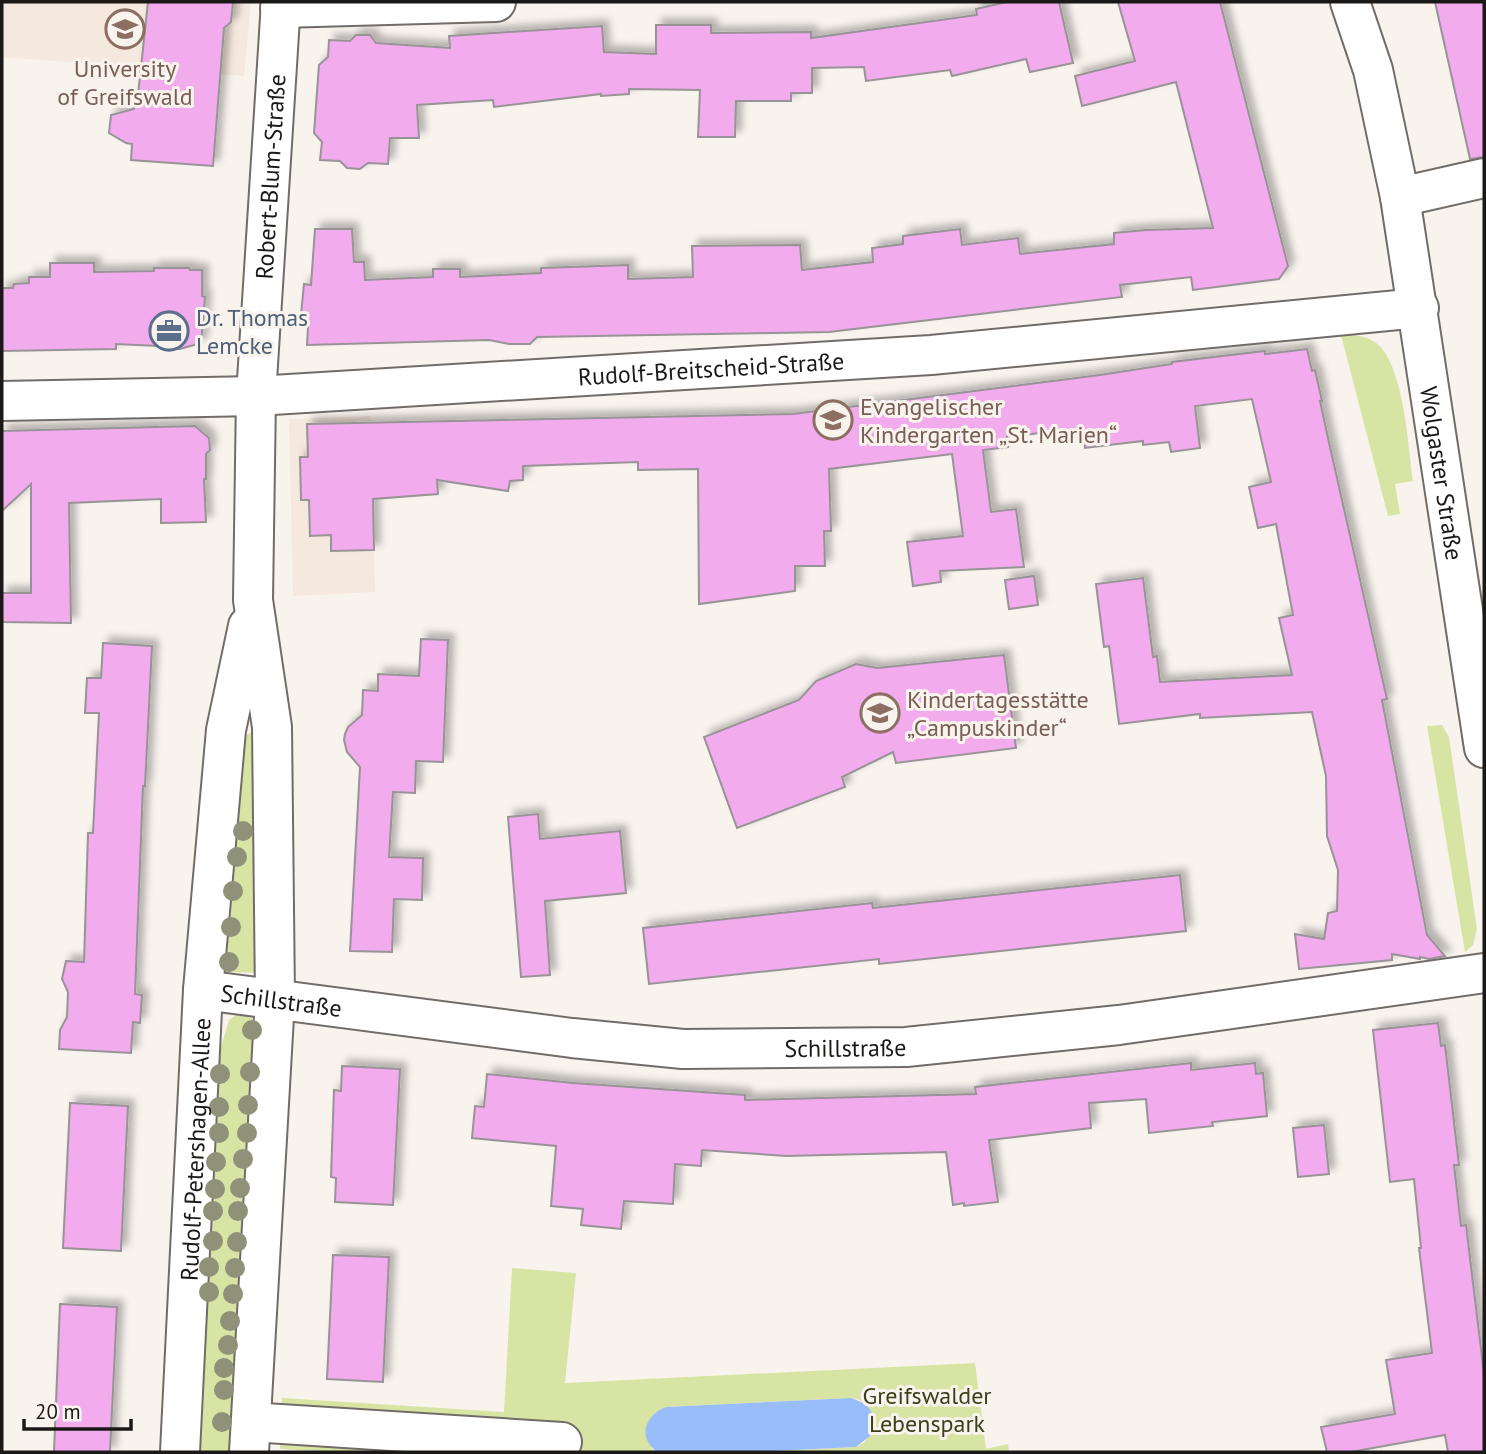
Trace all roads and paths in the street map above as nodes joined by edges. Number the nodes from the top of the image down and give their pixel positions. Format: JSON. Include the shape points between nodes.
{"nodes":[{"id":1,"x":496,"y":2,"type":"edge"},
{"id":2,"x":1350,"y":2,"type":"edge"},
{"id":3,"x":281,"y":5,"type":"edge"},
{"id":4,"x":1484,"y":178,"type":"edge"},
{"id":5,"x":1400,"y":197,"type":"junction"},
{"id":6,"x":1419,"y":308,"type":"junction"},
{"id":7,"x":256,"y":396,"type":"junction"},
{"id":8,"x":2,"y":401,"type":"edge"},
{"id":9,"x":253,"y":600,"type":"junction"},
{"id":10,"x":1484,"y":748,"type":"edge"},
{"id":11,"x":1484,"y":974,"type":"edge"},
{"id":12,"x":203,"y":990,"type":"junction"},
{"id":13,"x":275,"y":999,"type":"junction"},
{"id":14,"x":250,"y":1437,"type":"edge"},
{"id":15,"x":562,"y":1442,"type":"dead end"},
{"id":16,"x":180,"y":1452,"type":"edge"}],
"edges":[{"from":1,"to":3,"type":"street"},
{"from":2,"to":5,"type":"street","name":"Wolgaster Straße","via":[[1373,70]]},
{"from":3,"to":7,"type":"street","name":"Robert-Blum-Straße"},
{"from":4,"to":5,"type":"street"},
{"from":5,"to":6,"type":"street","name":"Wolgaster Straße"},
{"from":6,"to":7,"type":"street","name":"Rudolf-Breitscheid-Straße","via":[[931,355]]},
{"from":6,"to":10,"type":"street","name":"Wolgaster Straße"},
{"from":7,"to":8,"type":"street","name":"Rudolf-Breitscheid-Straße"},
{"from":7,"to":9,"type":"street","name":"Rudolf-Petershagen-Allee"},
{"from":9,"to":12,"type":"street","name":"Rudolf-Petershagen-Allee","via":[[226,730]]},
{"from":9,"to":13,"type":"street","name":"Rudolf-Petershagen-Allee","via":[[272,727]]},
{"from":11,"to":13,"type":"street","name":"Schillstraße","via":[[1119,1025],[906,1047],[683,1049]]},
{"from":12,"to":13,"type":"street","name":"Schillstraße"},
{"from":12,"to":16,"type":"street","name":"Rudolf-Petershagen-Allee"},
{"from":13,"to":14,"type":"street","name":"Rudolf-Petershagen-Allee"},
{"from":14,"to":15,"type":"street"}]}
